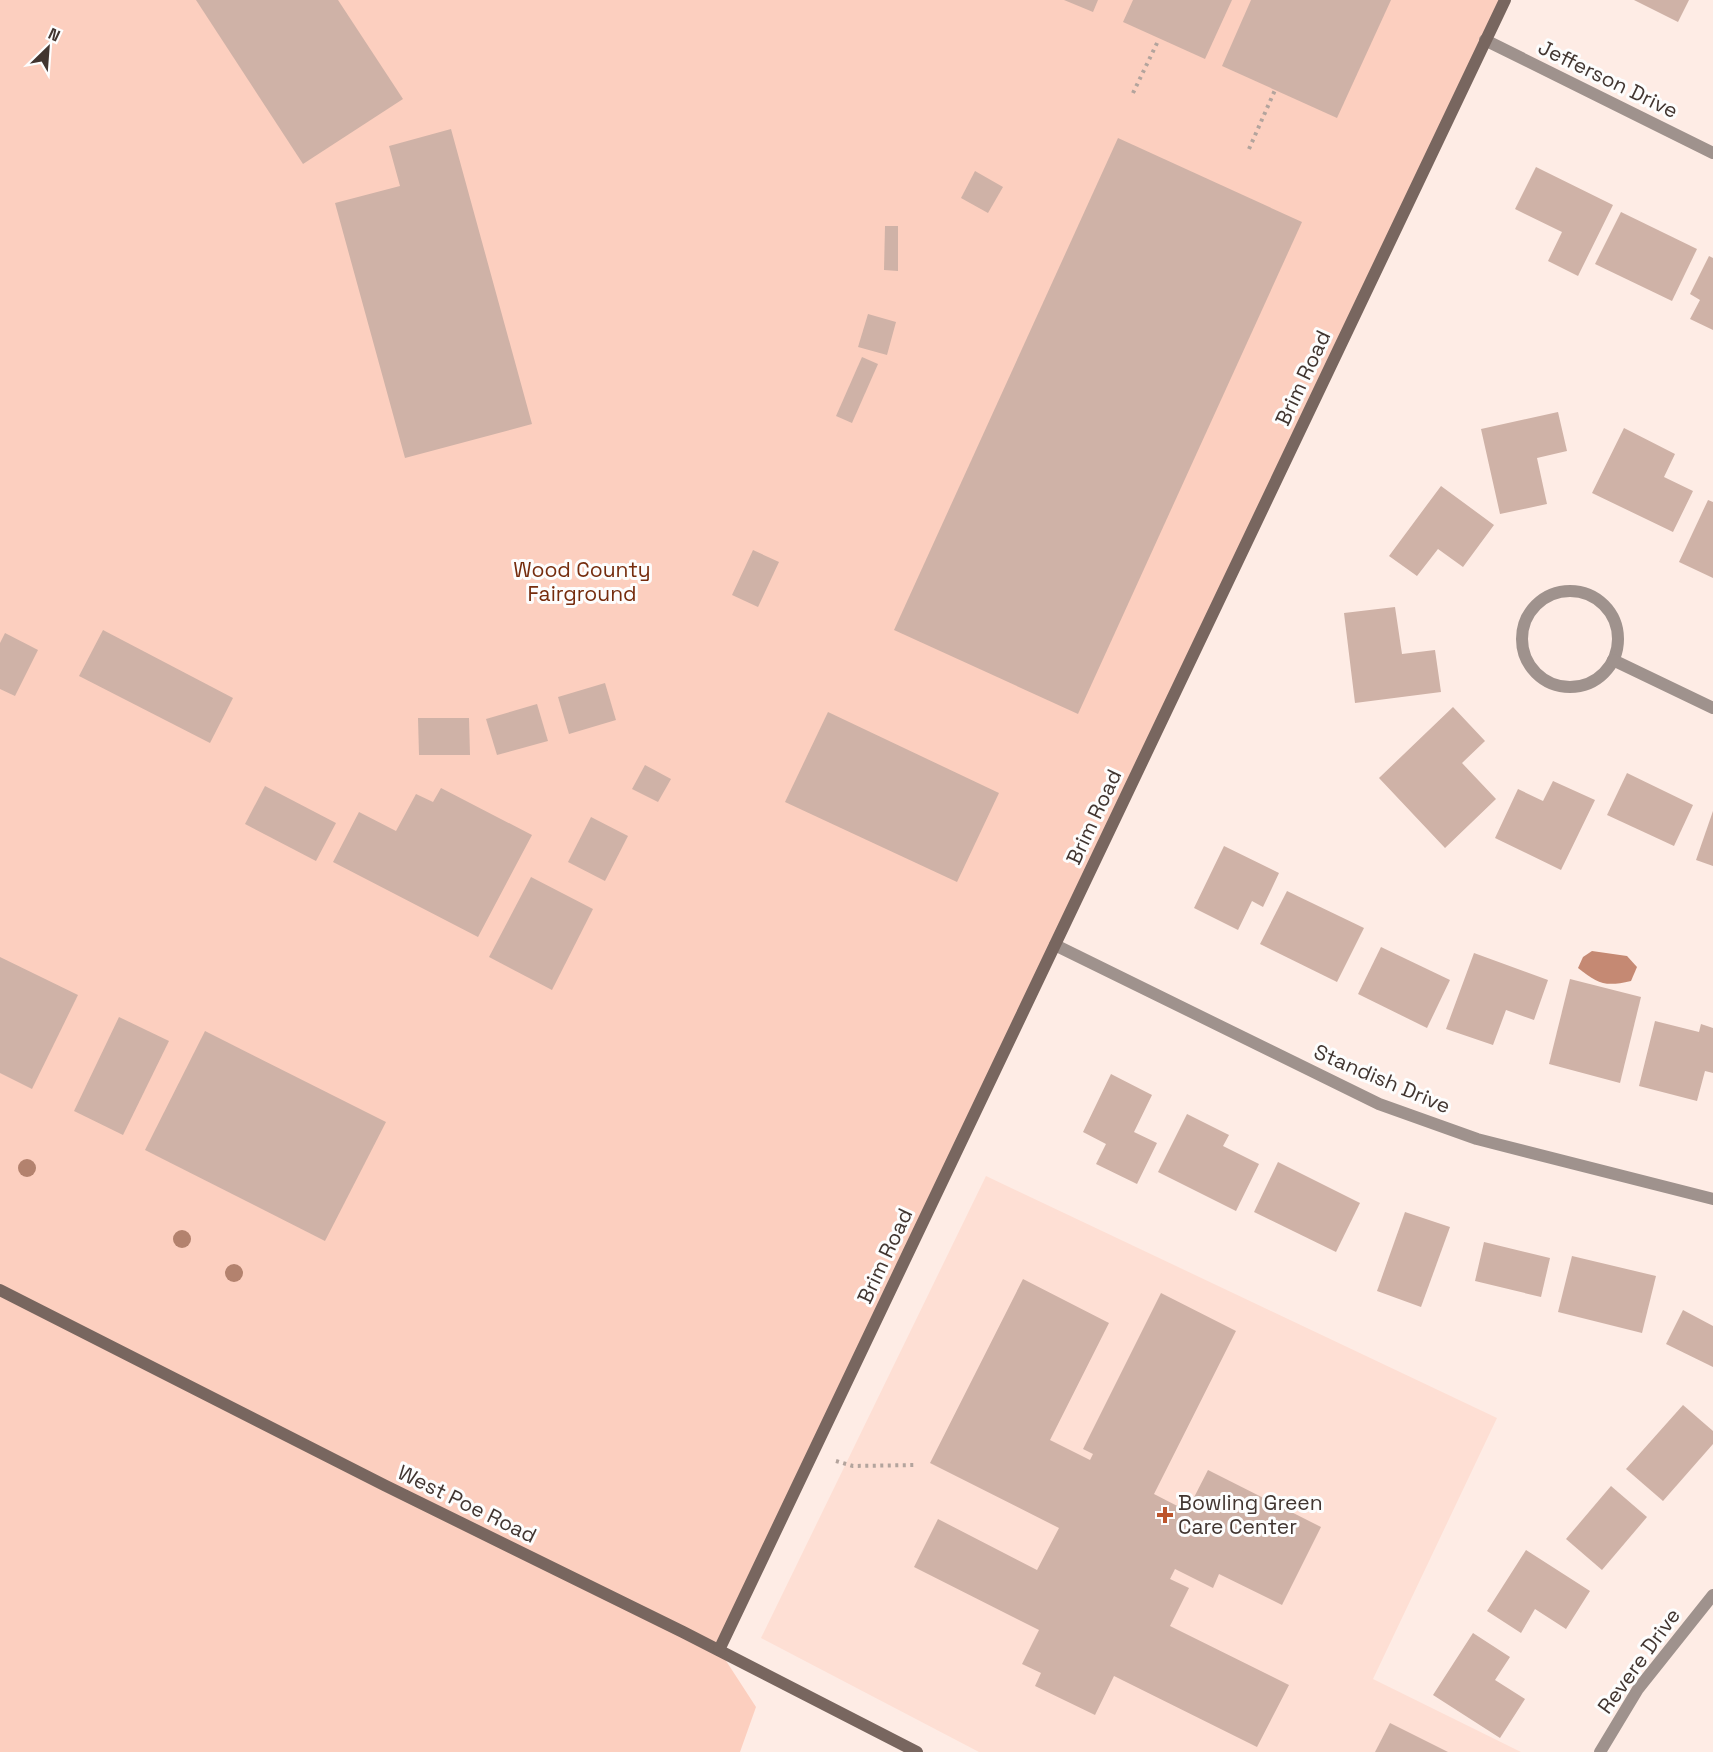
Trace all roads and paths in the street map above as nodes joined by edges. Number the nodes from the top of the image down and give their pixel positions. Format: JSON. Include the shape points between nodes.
{"nodes":[{"id":1,"x":1505,"y":0,"type":"edge"},
{"id":2,"x":1159,"y":39,"type":"dead end"},
{"id":3,"x":1485,"y":40,"type":"junction"},
{"id":4,"x":1275,"y":90,"type":"dead end"},
{"id":5,"x":1133,"y":93,"type":"dead end"},
{"id":6,"x":1249,"y":149,"type":"dead end"},
{"id":7,"x":1713,"y":153,"type":"edge"},
{"id":8,"x":1613,"y":660,"type":"junction"},
{"id":9,"x":1713,"y":708,"type":"edge"},
{"id":10,"x":1054,"y":945,"type":"junction"},
{"id":11,"x":1713,"y":1199,"type":"edge"},
{"id":12,"x":0,"y":1290,"type":"edge"},
{"id":13,"x":813,"y":1453,"type":"junction"},
{"id":14,"x":915,"y":1465,"type":"dead end"},
{"id":15,"x":1713,"y":1595,"type":"edge"},
{"id":16,"x":719,"y":1650,"type":"junction"},
{"id":17,"x":917,"y":1752,"type":"edge"},
{"id":18,"x":1600,"y":1752,"type":"edge"}],
"edges":[{"from":1,"to":3,"type":"street","name":"Brim Road"},
{"from":2,"to":5,"type":"path"},
{"from":3,"to":7,"type":"street","name":"Jefferson Drive"},
{"from":3,"to":10,"type":"street","name":"Brim Road"},
{"from":4,"to":6,"type":"path"},
{"from":8,"to":8,"type":"street","via":[[1618,644],[1617,627],[1610,612],[1584,593],[1550,595],[1527,618],[1522,647],[1536,674],[1549,682],[1563,686],[1593,682]]},
{"from":8,"to":9,"type":"street"},
{"from":10,"to":11,"type":"street","name":"Standish Drive","via":[[1379,1104],[1477,1139]]},
{"from":10,"to":13,"type":"street","name":"Brim Road"},
{"from":12,"to":16,"type":"street","name":"West Poe Road"},
{"from":13,"to":14,"type":"path","via":[[853,1466]]},
{"from":13,"to":16,"type":"street","name":"Brim Road"},
{"from":15,"to":18,"type":"street","name":"Revere Drive","via":[[1638,1689]]},
{"from":16,"to":17,"type":"street","name":"West Poe Road"}]}
